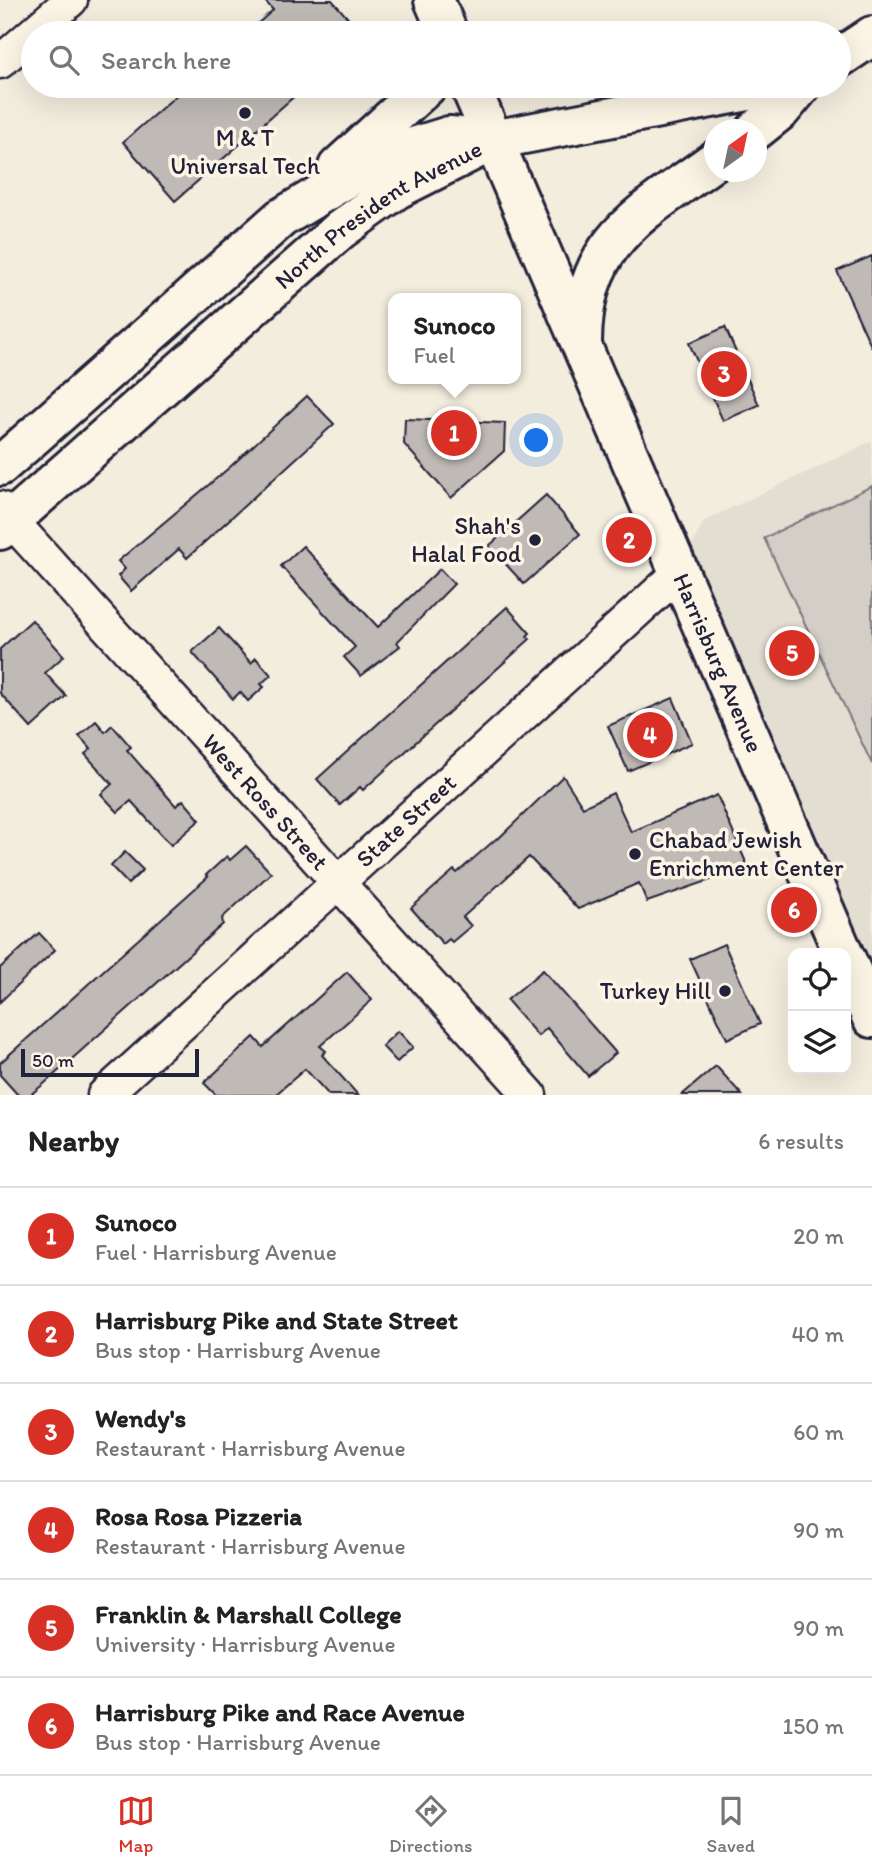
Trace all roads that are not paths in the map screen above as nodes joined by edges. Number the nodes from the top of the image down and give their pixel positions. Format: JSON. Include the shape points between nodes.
{"nodes":[{"id":1,"x":71,"y":0,"type":"edge"},
{"id":2,"x":433,"y":0,"type":"edge"},
{"id":3,"x":47,"y":21,"type":"edge"},
{"id":4,"x":443,"y":21,"type":"edge"},
{"id":5,"x":872,"y":36,"type":"edge"},
{"id":6,"x":21,"y":44,"type":"edge"},
{"id":7,"x":851,"y":50,"type":"edge"},
{"id":8,"x":0,"y":62,"type":"edge"},
{"id":9,"x":414,"y":98,"type":"edge"},
{"id":10,"x":475,"y":98,"type":"edge"},
{"id":11,"x":712,"y":98,"type":"edge"},
{"id":12,"x":792,"y":98,"type":"edge"},
{"id":13,"x":767,"y":122,"type":"edge"},
{"id":14,"x":493,"y":140,"type":"junction"},
{"id":15,"x":704,"y":168,"type":"edge"},
{"id":16,"x":281,"y":218,"type":"junction"},
{"id":17,"x":582,"y":348,"type":"junction"},
{"id":18,"x":0,"y":466,"type":"edge"},
{"id":19,"x":4,"y":520,"type":"edge"},
{"id":20,"x":678,"y":574,"type":"junction"},
{"id":21,"x":338,"y":882,"type":"junction"},
{"id":22,"x":841,"y":948,"type":"edge"},
{"id":23,"x":851,"y":970,"type":"edge"},
{"id":24,"x":872,"y":1018,"type":"edge"},
{"id":25,"x":104,"y":1095,"type":"edge"},
{"id":26,"x":530,"y":1095,"type":"edge"}],
"edges":[{"from":1,"to":3,"type":"street"},
{"from":2,"to":4,"type":"main road"},
{"from":5,"to":7,"type":"main road"},
{"from":6,"to":8,"type":"street"},
{"from":9,"to":16,"type":"main road"},
{"from":10,"to":14,"type":"main road","name":"Harrisburg Avenue"},
{"from":11,"to":14,"type":"main road"},
{"from":12,"to":13,"type":"main road"},
{"from":14,"to":16,"type":"main road","name":"North President Avenue","via":[[449,136],[404,150]]},
{"from":14,"to":17,"type":"main road","name":"Harrisburg Avenue"},
{"from":14,"to":19,"type":"main road","name":"North President Avenue","via":[[397,189],[349,223]]},
{"from":15,"to":17,"type":"main road","via":[[637,217],[609,246],[584,296]]},
{"from":16,"to":18,"type":"main road","name":"North President Avenue"},
{"from":17,"to":20,"type":"main road","name":"Harrisburg Avenue"},
{"from":19,"to":21,"type":"street","name":"West Ross Street"},
{"from":20,"to":21,"type":"street","name":"State Street"},
{"from":20,"to":22,"type":"main road","name":"Harrisburg Avenue"},
{"from":21,"to":25,"type":"street","name":"State Street"},
{"from":21,"to":26,"type":"street","name":"West Ross Street"},
{"from":23,"to":24,"type":"main road"}]}
